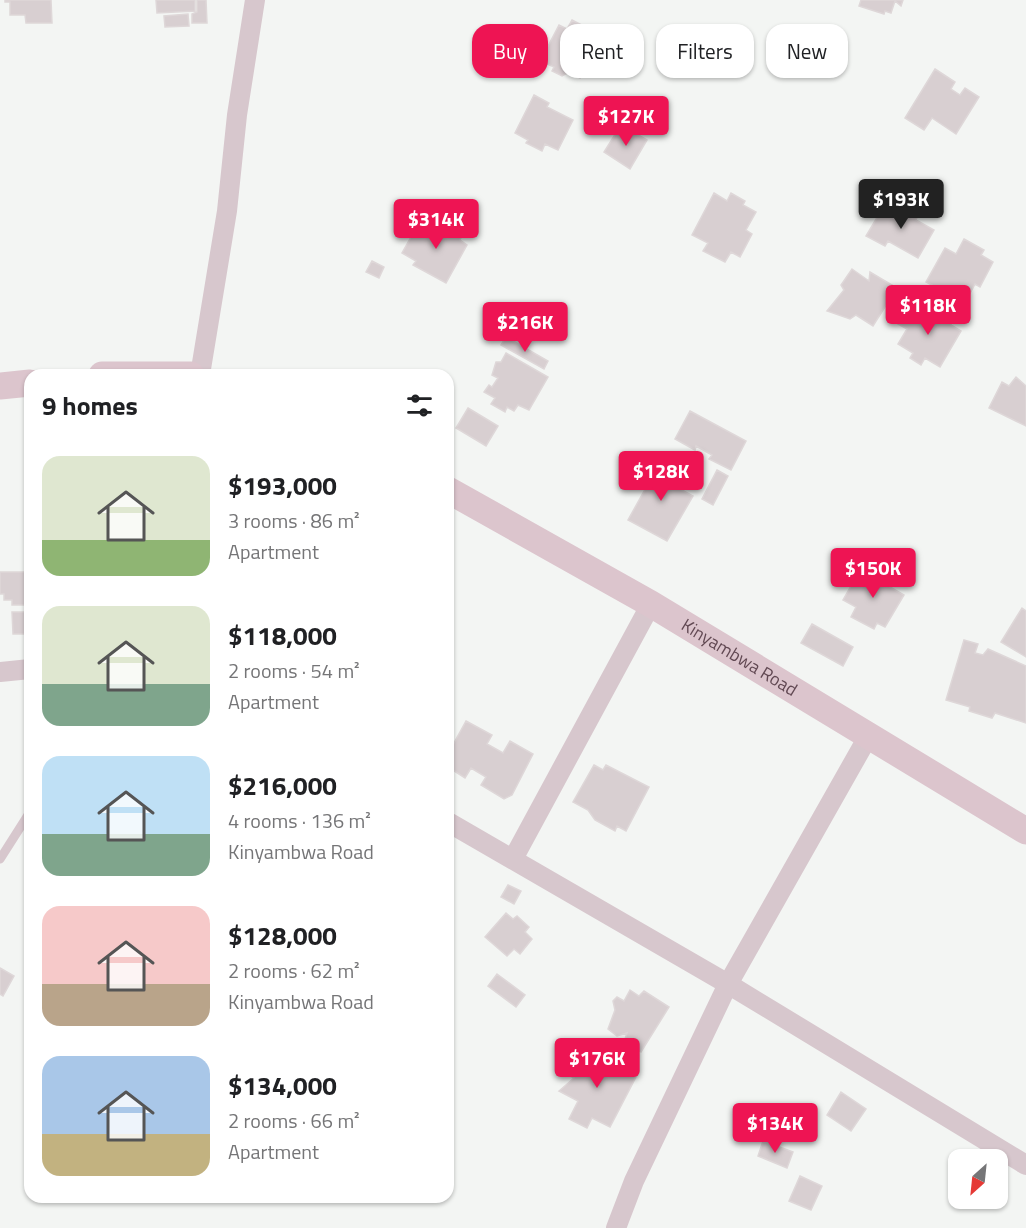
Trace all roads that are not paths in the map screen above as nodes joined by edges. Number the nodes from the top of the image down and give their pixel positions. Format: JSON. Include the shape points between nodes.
{"nodes":[{"id":1,"x":255,"y":0,"type":"edge"},
{"id":2,"x":201,"y":369,"type":"edge"},
{"id":3,"x":24,"y":384,"type":"edge"},
{"id":4,"x":0,"y":386,"type":"edge"},
{"id":5,"x":454,"y":493,"type":"edge"},
{"id":6,"x":651,"y":604,"type":"junction"},
{"id":7,"x":24,"y":670,"type":"edge"},
{"id":8,"x":0,"y":672,"type":"edge"},
{"id":9,"x":868,"y":735,"type":"junction"},
{"id":10,"x":24,"y":821,"type":"edge"},
{"id":11,"x":454,"y":826,"type":"edge"},
{"id":12,"x":1026,"y":831,"type":"edge"},
{"id":13,"x":0,"y":859,"type":"edge"},
{"id":14,"x":513,"y":860,"type":"junction"},
{"id":15,"x":728,"y":984,"type":"junction"},
{"id":16,"x":1026,"y":1165,"type":"edge"},
{"id":17,"x":616,"y":1228,"type":"edge"}],
"edges":[{"from":1,"to":2,"type":"street"},
{"from":3,"to":4,"type":"street"},
{"from":5,"to":6,"type":"street","name":"Kinyambwa Road"},
{"from":6,"to":9,"type":"street","name":"Kinyambwa Road"},
{"from":6,"to":14,"type":"street"},
{"from":7,"to":8,"type":"street"},
{"from":9,"to":12,"type":"street","name":"Kinyambwa Road"},
{"from":9,"to":15,"type":"street"},
{"from":10,"to":13,"type":"lane"},
{"from":11,"to":14,"type":"street"},
{"from":14,"to":15,"type":"street"},
{"from":15,"to":16,"type":"street"},
{"from":15,"to":17,"type":"street","via":[[634,1181]]}]}
